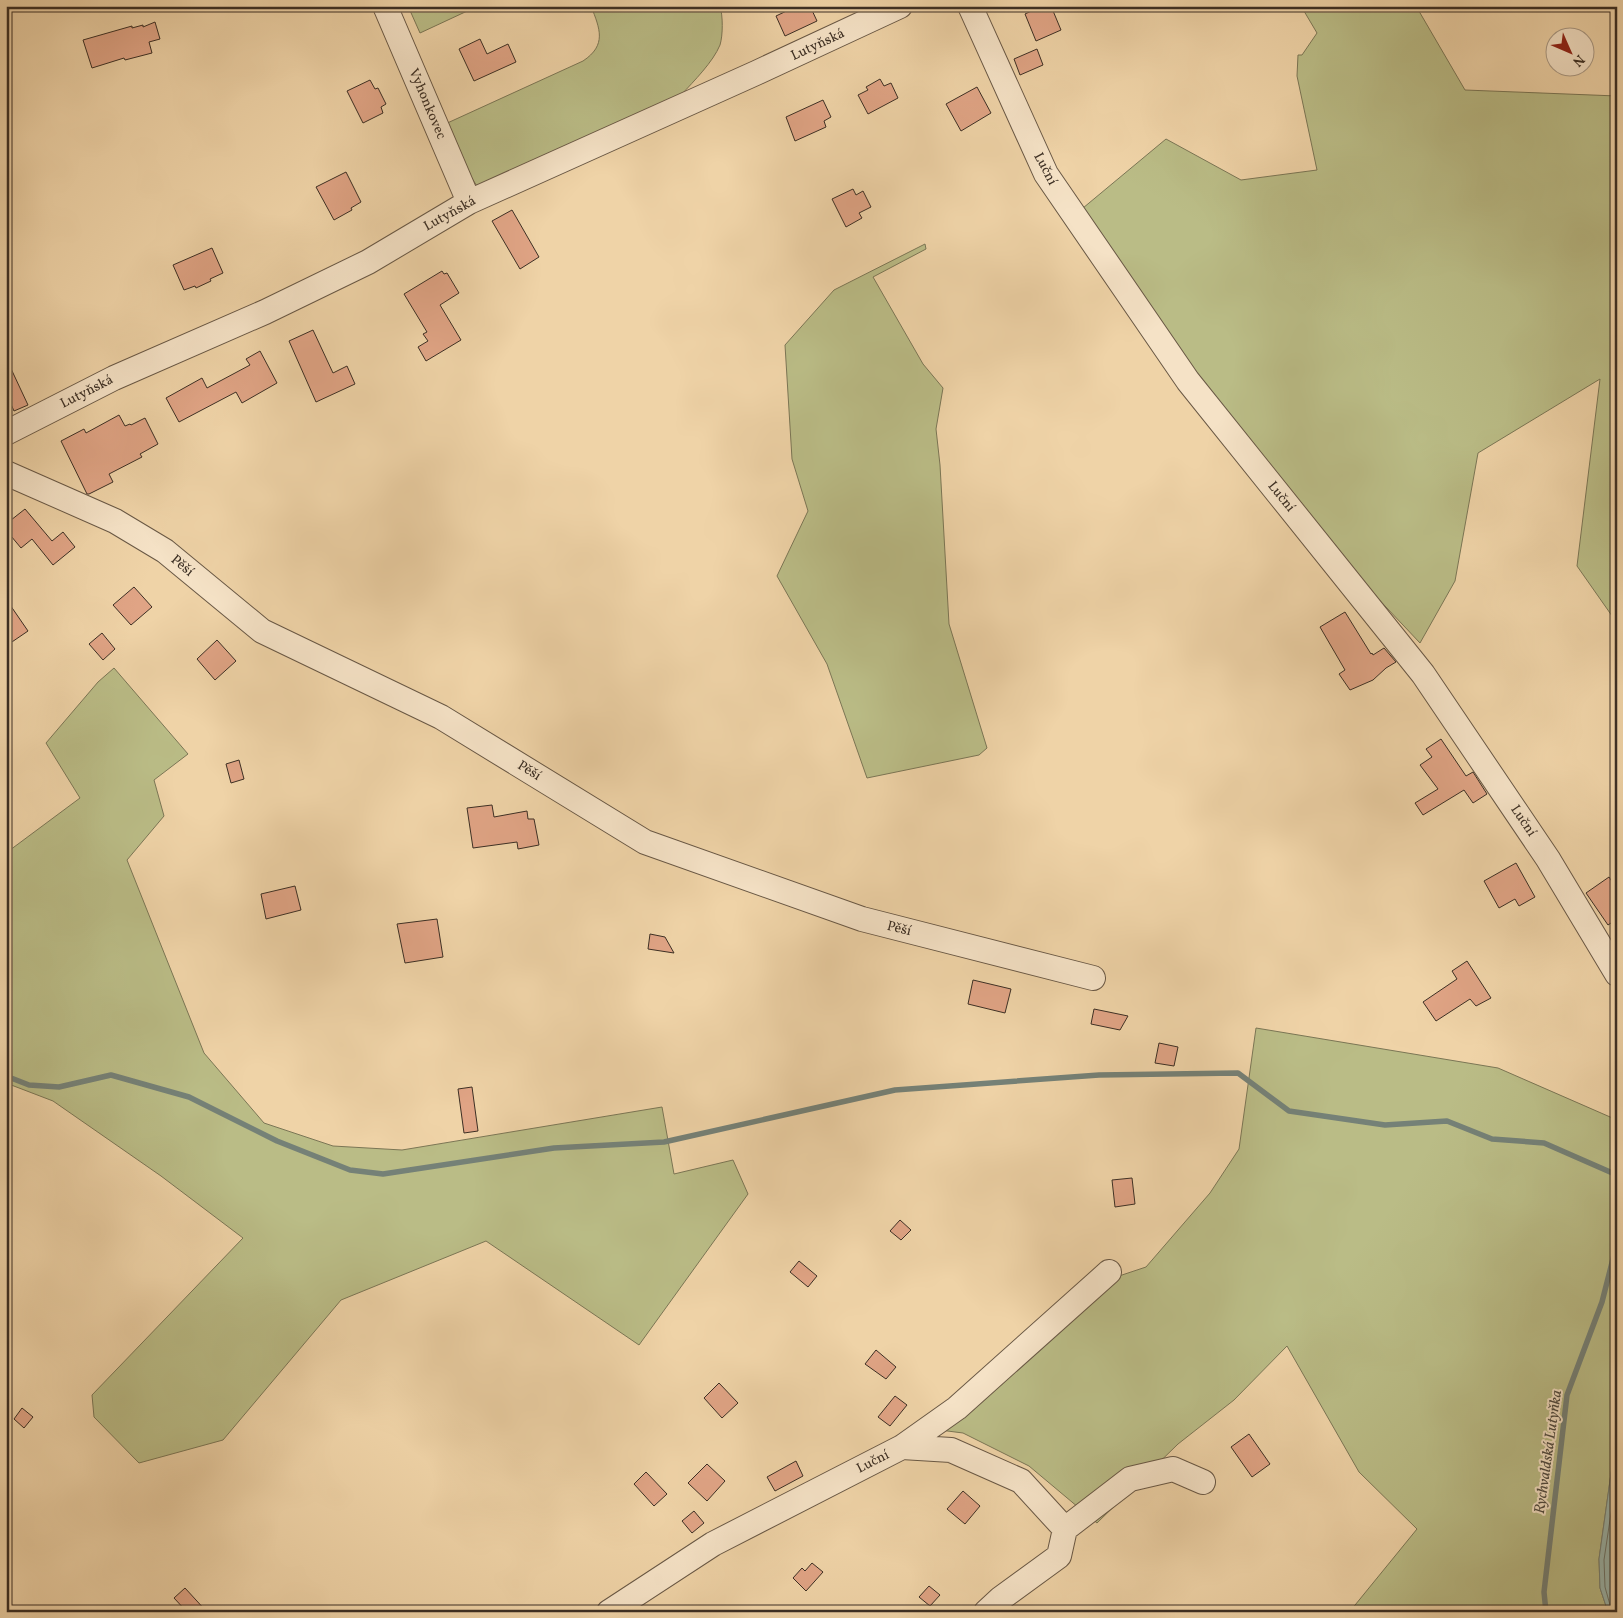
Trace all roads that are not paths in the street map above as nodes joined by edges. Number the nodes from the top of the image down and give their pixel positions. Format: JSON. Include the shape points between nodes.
{"nodes":[{"id":1,"x":385,"y":6,"type":"edge"},
{"id":2,"x":900,"y":6,"type":"edge"},
{"id":3,"x":970,"y":6,"type":"edge"},
{"id":4,"x":469,"y":202,"type":"junction"},
{"id":5,"x":6,"y":434,"type":"edge"},
{"id":6,"x":6,"y":473,"type":"edge"},
{"id":7,"x":1617,"y":974,"type":"edge"},
{"id":8,"x":1093,"y":978,"type":"dead end"},
{"id":9,"x":1109,"y":1272,"type":"dead end"},
{"id":10,"x":902,"y":1447,"type":"junction"},
{"id":11,"x":1203,"y":1482,"type":"dead end"},
{"id":12,"x":1065,"y":1528,"type":"junction"},
{"id":13,"x":610,"y":1612,"type":"edge"},
{"id":14,"x":986,"y":1612,"type":"edge"}],
"edges":[{"from":1,"to":4,"type":"street","name":"Vyhonkovec"},
{"from":2,"to":4,"type":"street","name":"Lutyňská"},
{"from":3,"to":7,"type":"street","name":"Luční","via":[[1046,174],[1188,381],[1423,674],[1548,859]]},
{"from":4,"to":5,"type":"street","name":"Lutyňská","via":[[368,262],[265,312],[114,378]]},
{"from":6,"to":8,"type":"street","name":"Pěší","via":[[115,521],[165,551],[262,631],[441,717],[645,842],[862,919]]},
{"from":9,"to":10,"type":"street","name":"Luční","via":[[957,1408]]},
{"from":10,"to":12,"type":"street","via":[[951,1450],[1021,1481]]},
{"from":10,"to":13,"type":"street","name":"Luční","via":[[713,1544]]},
{"from":11,"to":12,"type":"street","via":[[1173,1469],[1130,1479]]},
{"from":12,"to":14,"type":"street","via":[[1059,1556]]}]}
